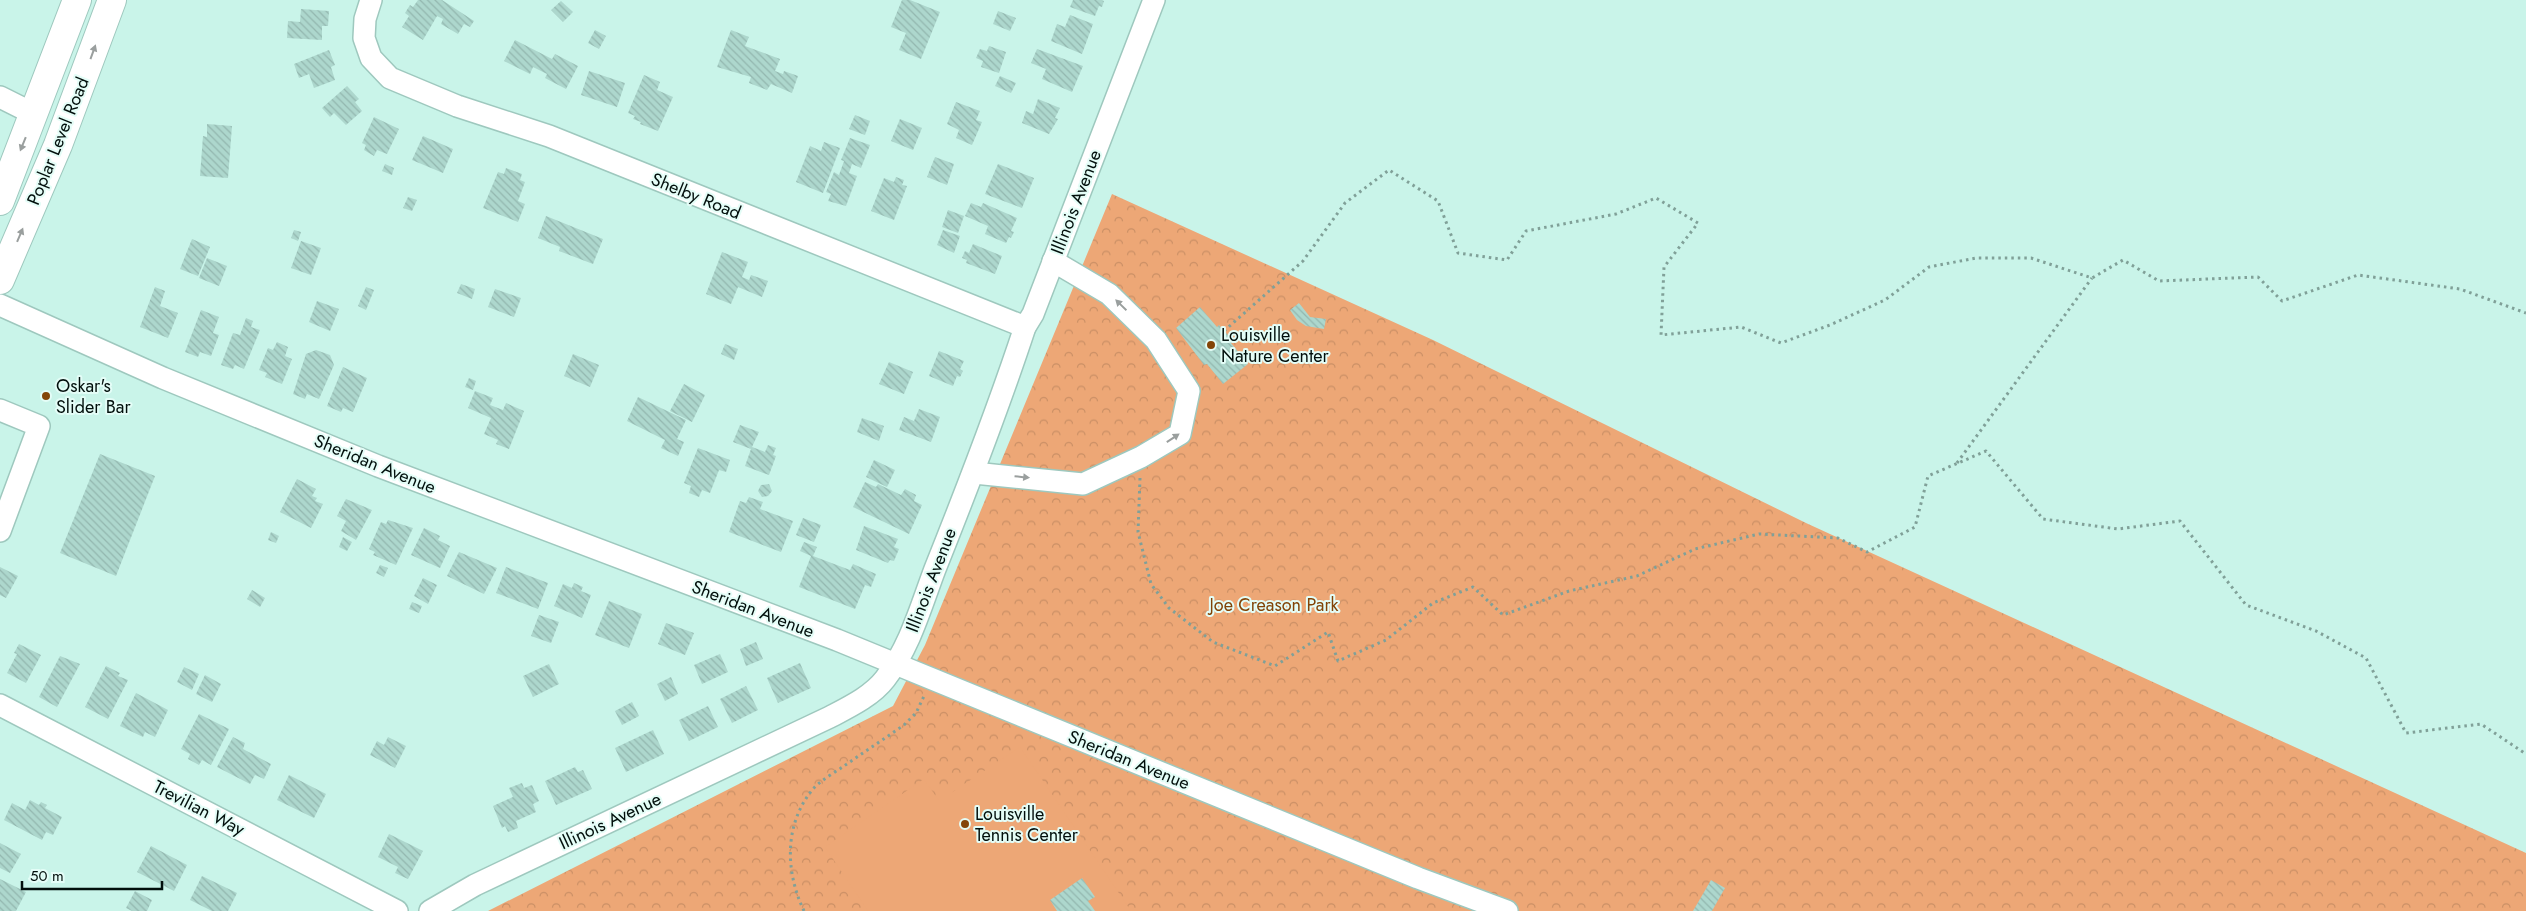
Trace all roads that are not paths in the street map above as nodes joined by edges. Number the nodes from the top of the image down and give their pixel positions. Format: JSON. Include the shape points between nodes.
{"nodes":[{"id":1,"x":77,"y":0,"type":"edge"},
{"id":2,"x":112,"y":0,"type":"edge"},
{"id":3,"x":371,"y":0,"type":"edge"},
{"id":4,"x":1154,"y":0,"type":"edge"},
{"id":5,"x":0,"y":97,"type":"edge"},
{"id":6,"x":34,"y":114,"type":"junction"},
{"id":7,"x":0,"y":201,"type":"edge"},
{"id":8,"x":1054,"y":261,"type":"junction"},
{"id":9,"x":0,"y":280,"type":"edge"},
{"id":10,"x":0,"y":305,"type":"edge"},
{"id":11,"x":1025,"y":328,"type":"junction"},
{"id":12,"x":0,"y":410,"type":"edge"},
{"id":13,"x":974,"y":472,"type":"junction"},
{"id":14,"x":0,"y":531,"type":"edge"},
{"id":15,"x":895,"y":664,"type":"junction"},
{"id":16,"x":0,"y":704,"type":"edge"},
{"id":17,"x":397,"y":911,"type":"edge"},
{"id":18,"x":430,"y":911,"type":"edge"},
{"id":19,"x":1507,"y":911,"type":"edge"}],
"edges":[{"from":1,"to":6,"type":"main road","name":"Poplar Level Road"},
{"from":9,"to":2,"type":"main road","name":"Poplar Level Road","one_way":true,"via":[[76,100]]},
{"from":3,"to":11,"type":"street","name":"Shelby Road","via":[[364,20],[364,38],[371,58],[390,78],[458,106],[549,136]]},
{"from":4,"to":8,"type":"street","name":"Illinois Avenue"},
{"from":5,"to":6,"type":"street"},
{"from":6,"to":7,"type":"main road","name":"Poplar Level Road","one_way":true},
{"from":8,"to":11,"type":"street","name":"Illinois Avenue"},
{"from":13,"to":8,"type":"street","one_way":true,"via":[[1083,484],[1141,457],[1180,434],[1189,391],[1156,340],[1109,294]]},
{"from":10,"to":15,"type":"street","name":"Sheridan Avenue","via":[[163,378],[378,466]]},
{"from":11,"to":13,"type":"street","name":"Illinois Avenue"},
{"from":12,"to":14,"type":"street","via":[[38,426]]},
{"from":13,"to":15,"type":"street","name":"Illinois Avenue","via":[[917,619]]},
{"from":15,"to":18,"type":"street","name":"Illinois Avenue","via":[[885,680],[870,694],[830,718],[475,884]]},
{"from":15,"to":19,"type":"street","name":"Sheridan Avenue"},
{"from":16,"to":17,"type":"street","name":"Trevilian Way"}]}
